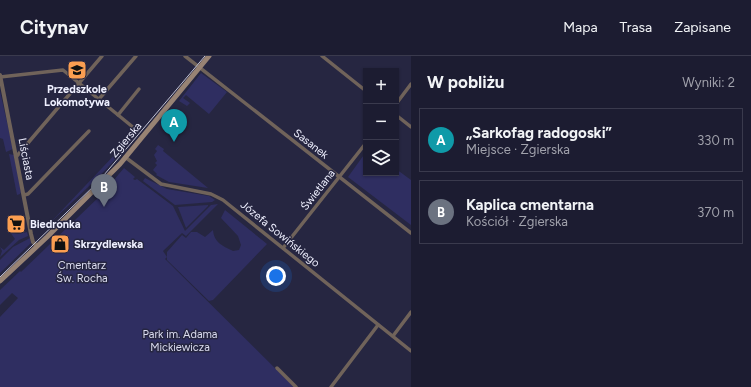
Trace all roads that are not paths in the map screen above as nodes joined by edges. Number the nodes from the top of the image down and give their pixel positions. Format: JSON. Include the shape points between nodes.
{"nodes":[{"id":1,"x":102,"y":56,"type":"edge"},
{"id":2,"x":136,"y":56,"type":"edge"},
{"id":3,"x":186,"y":56,"type":"edge"},
{"id":4,"x":210,"y":56,"type":"edge"},
{"id":5,"x":322,"y":56,"type":"edge"},
{"id":6,"x":199,"y":68,"type":"junction"},
{"id":7,"x":0,"y":76,"type":"edge"},
{"id":8,"x":80,"y":83,"type":"junction"},
{"id":9,"x":411,"y":84,"type":"edge"},
{"id":10,"x":363,"y":88,"type":"edge"},
{"id":11,"x":139,"y":89,"type":"dead end"},
{"id":12,"x":99,"y":99,"type":"junction"},
{"id":13,"x":399,"y":100,"type":"edge"},
{"id":14,"x":118,"y":115,"type":"junction"},
{"id":15,"x":399,"y":117,"type":"edge"},
{"id":16,"x":411,"y":127,"type":"edge"},
{"id":17,"x":134,"y":128,"type":"dead end"},
{"id":18,"x":89,"y":131,"type":"dead end"},
{"id":19,"x":363,"y":146,"type":"edge"},
{"id":20,"x":16,"y":156,"type":"junction"},
{"id":21,"x":125,"y":157,"type":"junction"},
{"id":22,"x":339,"y":178,"type":"junction"},
{"id":23,"x":24,"y":195,"type":"junction"},
{"id":24,"x":411,"y":233,"type":"edge"},
{"id":25,"x":37,"y":246,"type":"junction"},
{"id":26,"x":283,"y":248,"type":"junction"},
{"id":27,"x":0,"y":281,"type":"edge"},
{"id":28,"x":411,"y":312,"type":"edge"},
{"id":29,"x":378,"y":325,"type":"junction"},
{"id":30,"x":392,"y":336,"type":"junction"},
{"id":31,"x":411,"y":351,"type":"edge"},
{"id":32,"x":277,"y":368,"type":"dead end"},
{"id":33,"x":296,"y":387,"type":"edge"},
{"id":34,"x":330,"y":387,"type":"edge"}],
"edges":[{"from":1,"to":8,"type":"street"},
{"from":2,"to":12,"type":"street"},
{"from":3,"to":6,"type":"street","name":"Sasanek"},
{"from":4,"to":6,"type":"main road","name":"Zgierska"},
{"from":5,"to":10,"type":"street"},
{"from":6,"to":21,"type":"main road","name":"Zgierska"},
{"from":6,"to":22,"type":"street","name":"Sasanek"},
{"from":7,"to":8,"type":"street","via":[[60,69]]},
{"from":7,"to":20,"type":"street","name":"Liściasta"},
{"from":8,"to":12,"type":"street"},
{"from":8,"to":20,"type":"street"},
{"from":9,"to":13,"type":"street"},
{"from":11,"to":14,"type":"street"},
{"from":12,"to":14,"type":"street"},
{"from":14,"to":17,"type":"street"},
{"from":15,"to":16,"type":"street"},
{"from":18,"to":23,"type":"street","via":[[28,194]]},
{"from":19,"to":22,"type":"street","name":"Świetlana"},
{"from":20,"to":23,"type":"street","name":"Liściasta"},
{"from":21,"to":25,"type":"main road","name":"Zgierska"},
{"from":21,"to":26,"type":"street","name":"Józefa Sowińskiego","via":[[164,185],[208,193],[220,198]]},
{"from":22,"to":24,"type":"street","name":"Sasanek"},
{"from":22,"to":26,"type":"street","name":"Świetlana"},
{"from":23,"to":25,"type":"street","name":"Liściasta","via":[[32,237]]},
{"from":25,"to":27,"type":"main road","name":"Zgierska"},
{"from":26,"to":29,"type":"street","name":"Józefa Sowińskiego"},
{"from":28,"to":30,"type":"street"},
{"from":29,"to":30,"type":"street","name":"Józefa Sowińskiego"},
{"from":29,"to":34,"type":"street"},
{"from":30,"to":31,"type":"street","name":"Józefa Sowińskiego"},
{"from":32,"to":33,"type":"street"}]}
